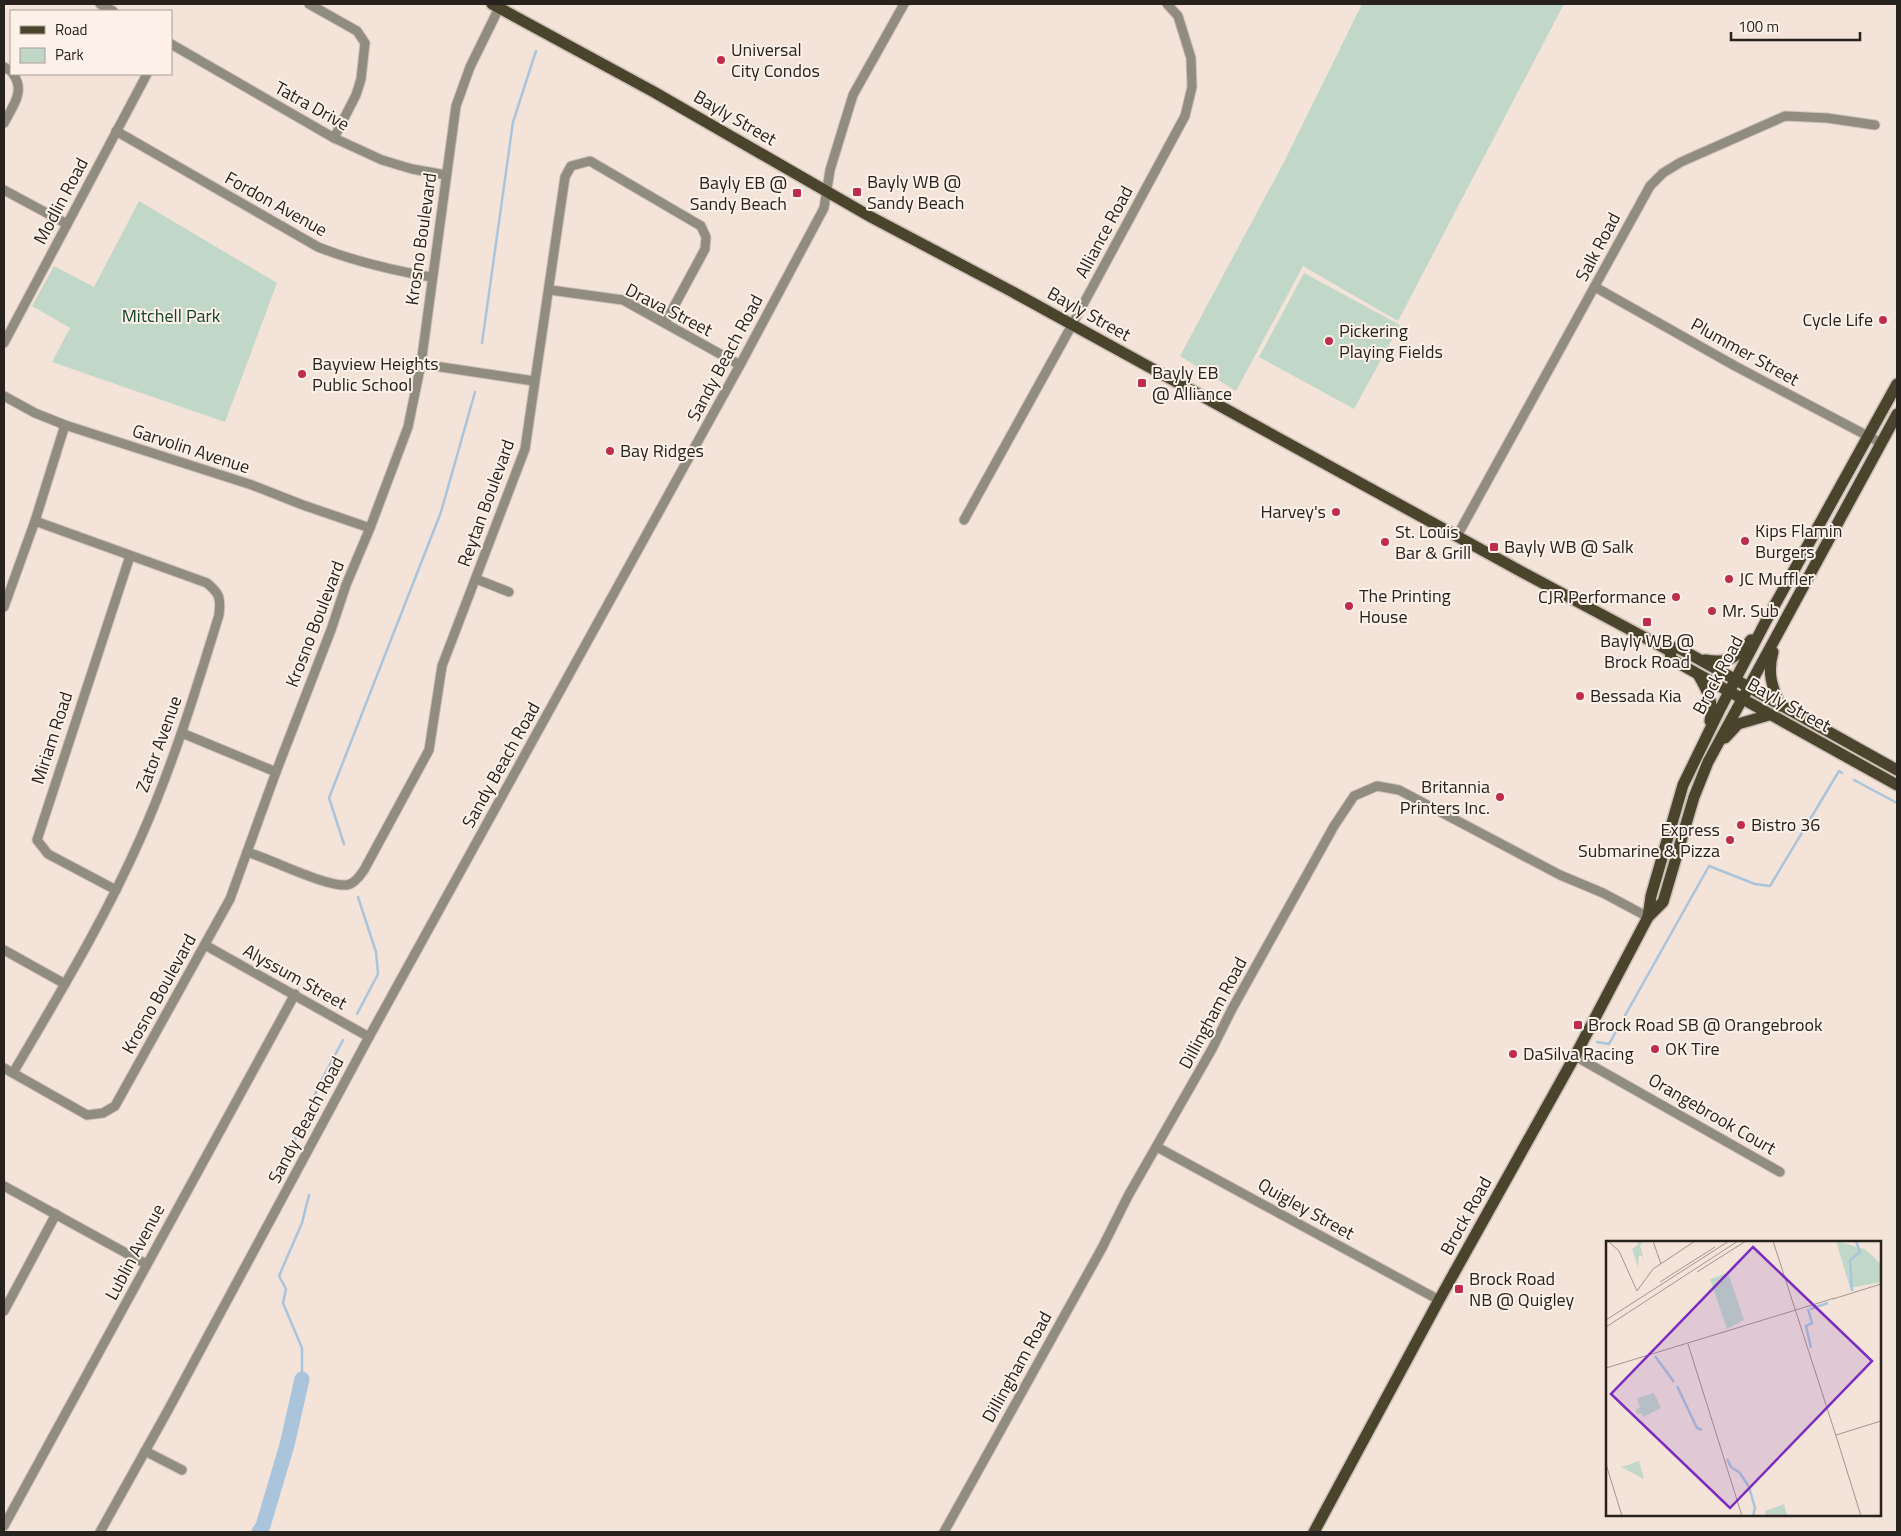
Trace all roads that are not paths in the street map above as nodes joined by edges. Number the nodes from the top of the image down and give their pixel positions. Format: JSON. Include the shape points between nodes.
{"nodes":[{"id":1,"x":100,"y":4,"type":"edge"},
{"id":2,"x":309,"y":4,"type":"edge"},
{"id":3,"x":904,"y":4,"type":"edge"},
{"id":4,"x":1167,"y":4,"type":"edge"},
{"id":5,"x":496,"y":6,"type":"edge"},
{"id":6,"x":111,"y":10,"type":"edge"},
{"id":7,"x":172,"y":45,"type":"edge"},
{"id":8,"x":14,"y":75,"type":"edge"},
{"id":9,"x":146,"y":75,"type":"edge"},
{"id":10,"x":4,"y":123,"type":"edge"},
{"id":11,"x":1875,"y":125,"type":"dead end"},
{"id":12,"x":116,"y":131,"type":"junction"},
{"id":13,"x":334,"y":138,"type":"junction"},
{"id":14,"x":446,"y":175,"type":"junction"},
{"id":15,"x":4,"y":190,"type":"edge"},
{"id":16,"x":827,"y":192,"type":"junction"},
{"id":17,"x":67,"y":224,"type":"junction"},
{"id":18,"x":431,"y":277,"type":"junction"},
{"id":19,"x":1595,"y":287,"type":"junction"},
{"id":20,"x":550,"y":290,"type":"junction"},
{"id":21,"x":665,"y":323,"type":"junction"},
{"id":22,"x":1072,"y":325,"type":"junction"},
{"id":23,"x":4,"y":343,"type":"edge"},
{"id":24,"x":421,"y":364,"type":"junction"},
{"id":25,"x":740,"y":366,"type":"junction"},
{"id":26,"x":534,"y":381,"type":"junction"},
{"id":27,"x":1897,"y":384,"type":"edge"},
{"id":28,"x":4,"y":396,"type":"edge"},
{"id":29,"x":1897,"y":414,"type":"edge"},
{"id":30,"x":65,"y":425,"type":"junction"},
{"id":31,"x":1868,"y":436,"type":"junction"},
{"id":32,"x":1881,"y":443,"type":"junction"},
{"id":33,"x":964,"y":520,"type":"dead end"},
{"id":34,"x":35,"y":521,"type":"junction"},
{"id":35,"x":370,"y":528,"type":"junction"},
{"id":36,"x":1457,"y":536,"type":"junction"},
{"id":37,"x":130,"y":556,"type":"junction"},
{"id":38,"x":476,"y":579,"type":"junction"},
{"id":39,"x":509,"y":592,"type":"dead end"},
{"id":40,"x":4,"y":607,"type":"edge"},
{"id":41,"x":1767,"y":619,"type":"junction"},
{"id":42,"x":1779,"y":629,"type":"junction"},
{"id":43,"x":1670,"y":651,"type":"junction"},
{"id":44,"x":1698,"y":658,"type":"junction"},
{"id":45,"x":1698,"y":674,"type":"junction"},
{"id":46,"x":1736,"y":680,"type":"junction"},
{"id":47,"x":1748,"y":688,"type":"junction"},
{"id":48,"x":1729,"y":692,"type":"junction"},
{"id":49,"x":1742,"y":700,"type":"junction"},
{"id":50,"x":1780,"y":706,"type":"junction"},
{"id":51,"x":1769,"y":715,"type":"junction"},
{"id":52,"x":1709,"y":730,"type":"junction"},
{"id":53,"x":182,"y":733,"type":"junction"},
{"id":54,"x":1708,"y":762,"type":"junction"},
{"id":55,"x":1897,"y":770,"type":"edge"},
{"id":56,"x":276,"y":772,"type":"junction"},
{"id":57,"x":1897,"y":785,"type":"edge"},
{"id":58,"x":248,"y":852,"type":"junction"},
{"id":59,"x":116,"y":890,"type":"junction"},
{"id":60,"x":1648,"y":917,"type":"junction"},
{"id":61,"x":206,"y":945,"type":"junction"},
{"id":62,"x":4,"y":950,"type":"edge"},
{"id":63,"x":65,"y":984,"type":"junction"},
{"id":64,"x":295,"y":994,"type":"junction"},
{"id":65,"x":369,"y":1037,"type":"junction"},
{"id":66,"x":1575,"y":1056,"type":"junction"},
{"id":67,"x":4,"y":1068,"type":"edge"},
{"id":68,"x":13,"y":1073,"type":"junction"},
{"id":69,"x":1157,"y":1147,"type":"junction"},
{"id":70,"x":1780,"y":1172,"type":"dead end"},
{"id":71,"x":4,"y":1186,"type":"edge"},
{"id":72,"x":56,"y":1214,"type":"junction"},
{"id":73,"x":146,"y":1264,"type":"junction"},
{"id":74,"x":1439,"y":1300,"type":"junction"},
{"id":75,"x":4,"y":1311,"type":"edge"},
{"id":76,"x":145,"y":1451,"type":"junction"},
{"id":77,"x":182,"y":1470,"type":"dead end"},
{"id":78,"x":4,"y":1526,"type":"edge"},
{"id":79,"x":100,"y":1532,"type":"edge"},
{"id":80,"x":944,"y":1532,"type":"edge"},
{"id":81,"x":1314,"y":1532,"type":"edge"}],
"edges":[{"from":1,"to":6,"type":"street"},
{"from":2,"to":13,"type":"street","via":[[357,31],[365,42],[356,95]]},
{"from":3,"to":16,"type":"street","name":"Sandy Beach Road","via":[[853,95],[830,170]]},
{"from":4,"to":22,"type":"street","name":"Alliance Road","via":[[1178,16],[1191,58],[1192,87],[1185,116]]},
{"from":5,"to":14,"type":"street","name":"Krosno Boulevard","via":[[456,106]]},
{"from":5,"to":16,"type":"main road","name":"Bayly Street"},
{"from":7,"to":13,"type":"street","name":"Tatra Drive"},
{"from":8,"to":10,"type":"street","via":[[19,94]]},
{"from":9,"to":12,"type":"street","name":"Modlin Road"},
{"from":11,"to":19,"type":"street","name":"Salk Road","via":[[1785,116],[1681,162],[1650,186]]},
{"from":12,"to":17,"type":"street","name":"Modlin Road"},
{"from":12,"to":18,"type":"street","name":"Fordon Avenue","via":[[318,247],[386,270]]},
{"from":13,"to":14,"type":"street","name":"Tatra Drive","via":[[382,160]]},
{"from":14,"to":18,"type":"street","name":"Krosno Boulevard"},
{"from":15,"to":17,"type":"street"},
{"from":16,"to":22,"type":"main road","name":"Bayly Street"},
{"from":16,"to":25,"type":"street","name":"Sandy Beach Road","via":[[824,208]]},
{"from":17,"to":23,"type":"street","name":"Modlin Road"},
{"from":18,"to":24,"type":"street","name":"Krosno Boulevard"},
{"from":19,"to":31,"type":"street","name":"Plummer Street"},
{"from":19,"to":36,"type":"street","name":"Salk Road"},
{"from":20,"to":21,"type":"street","name":"Drava Street","via":[[623,300]]},
{"from":20,"to":21,"type":"street","name":"Reytan Boulevard","via":[[565,177],[571,166],[590,161],[701,226],[706,237],[705,248]]},
{"from":20,"to":26,"type":"street","name":"Reytan Boulevard"},
{"from":21,"to":25,"type":"street","name":"Drava Street"},
{"from":22,"to":33,"type":"street","name":"Alliance Road"},
{"from":22,"to":36,"type":"main road","name":"Bayly Street"},
{"from":24,"to":26,"type":"street"},
{"from":24,"to":35,"type":"street","name":"Krosno Boulevard","via":[[408,427]]},
{"from":25,"to":65,"type":"street","name":"Sandy Beach Road"},
{"from":26,"to":38,"type":"street","name":"Reytan Boulevard","via":[[525,449]]},
{"from":27,"to":31,"type":"main road","name":"Brock Road"},
{"from":28,"to":30,"type":"street","name":"Garvolin Avenue"},
{"from":29,"to":32,"type":"main road","name":"Brock Road"},
{"from":30,"to":34,"type":"street"},
{"from":30,"to":35,"type":"street","name":"Garvolin Avenue","via":[[252,485]]},
{"from":31,"to":32,"type":"street","name":"Plummer Street"},
{"from":31,"to":41,"type":"main road","name":"Brock Road"},
{"from":32,"to":42,"type":"main road","name":"Brock Road"},
{"from":34,"to":37,"type":"street","name":"Zator Avenue"},
{"from":34,"to":40,"type":"street"},
{"from":35,"to":56,"type":"street","name":"Krosno Boulevard"},
{"from":36,"to":43,"type":"main road","name":"Bayly Street"},
{"from":37,"to":53,"type":"street","name":"Zator Avenue","via":[[207,583],[218,593],[219,615]]},
{"from":37,"to":59,"type":"street","name":"Miriam Road","via":[[37,840],[48,854]]},
{"from":38,"to":39,"type":"street"},
{"from":38,"to":58,"type":"street","name":"Reytan Boulevard","via":[[442,666],[429,750],[358,878],[349,885],[332,884]]},
{"from":41,"to":44,"type":"main road","via":[[1742,651],[1725,662]]},
{"from":41,"to":46,"type":"main road","name":"Brock Road"},
{"from":42,"to":47,"type":"main road","name":"Brock Road"},
{"from":42,"to":50,"type":"main road","via":[[1769,666]]},
{"from":43,"to":44,"type":"main road","name":"Bayly Street","via":[[1677,647]]},
{"from":43,"to":45,"type":"main road","name":"Bayly Street","via":[[1672,659]]},
{"from":44,"to":46,"type":"main road","name":"Bayly Street"},
{"from":45,"to":48,"type":"main road","name":"Bayly Street"},
{"from":45,"to":52,"type":"main road","via":[[1710,697],[1712,714]]},
{"from":46,"to":47,"type":"main road","name":"Bayly Street"},
{"from":46,"to":48,"type":"main road","name":"Brock Road"},
{"from":47,"to":49,"type":"main road","name":"Brock Road"},
{"from":47,"to":50,"type":"main road","name":"Bayly Street"},
{"from":48,"to":49,"type":"main road","name":"Bayly Street"},
{"from":48,"to":52,"type":"main road","name":"Brock Road"},
{"from":49,"to":51,"type":"main road","name":"Bayly Street"},
{"from":49,"to":54,"type":"main road","name":"Brock Road"},
{"from":50,"to":55,"type":"main road","name":"Bayly Street"},
{"from":51,"to":54,"type":"main road","via":[[1738,724]]},
{"from":51,"to":57,"type":"main road","name":"Bayly Street"},
{"from":52,"to":60,"type":"main road","name":"Brock Road","via":[[1683,784]]},
{"from":53,"to":56,"type":"street"},
{"from":53,"to":59,"type":"street","name":"Zator Avenue","via":[[142,836]]},
{"from":54,"to":60,"type":"main road","name":"Brock Road","via":[[1662,902]]},
{"from":56,"to":58,"type":"street","name":"Krosno Boulevard"},
{"from":58,"to":61,"type":"street","name":"Krosno Boulevard","via":[[230,899]]},
{"from":59,"to":63,"type":"street","name":"Zator Avenue"},
{"from":60,"to":66,"type":"main road","name":"Brock Road"},
{"from":60,"to":69,"type":"street","name":"Dillingham Road","via":[[1604,893],[1560,875],[1399,790],[1377,786],[1354,796],[1334,826]]},
{"from":61,"to":64,"type":"street","name":"Alyssum Street"},
{"from":61,"to":68,"type":"street","name":"Krosno Boulevard","via":[[115,1106],[103,1113],[87,1115]]},
{"from":62,"to":63,"type":"street"},
{"from":63,"to":68,"type":"street","name":"Zator Avenue"},
{"from":64,"to":65,"type":"street","name":"Alyssum Street"},
{"from":64,"to":73,"type":"street","name":"Lublin Avenue"},
{"from":65,"to":76,"type":"street","name":"Sandy Beach Road"},
{"from":66,"to":70,"type":"street","name":"Orangebrook Court"},
{"from":66,"to":74,"type":"main road","name":"Brock Road"},
{"from":67,"to":68,"type":"street","name":"Krosno Boulevard"},
{"from":69,"to":74,"type":"street","name":"Quigley Street"},
{"from":69,"to":80,"type":"street","name":"Dillingham Road"},
{"from":71,"to":72,"type":"street"},
{"from":72,"to":73,"type":"street"},
{"from":72,"to":75,"type":"street"},
{"from":73,"to":78,"type":"street","name":"Lublin Avenue"},
{"from":74,"to":81,"type":"main road","name":"Brock Road"},
{"from":76,"to":77,"type":"street"},
{"from":76,"to":79,"type":"street","name":"Sandy Beach Road"}]}
